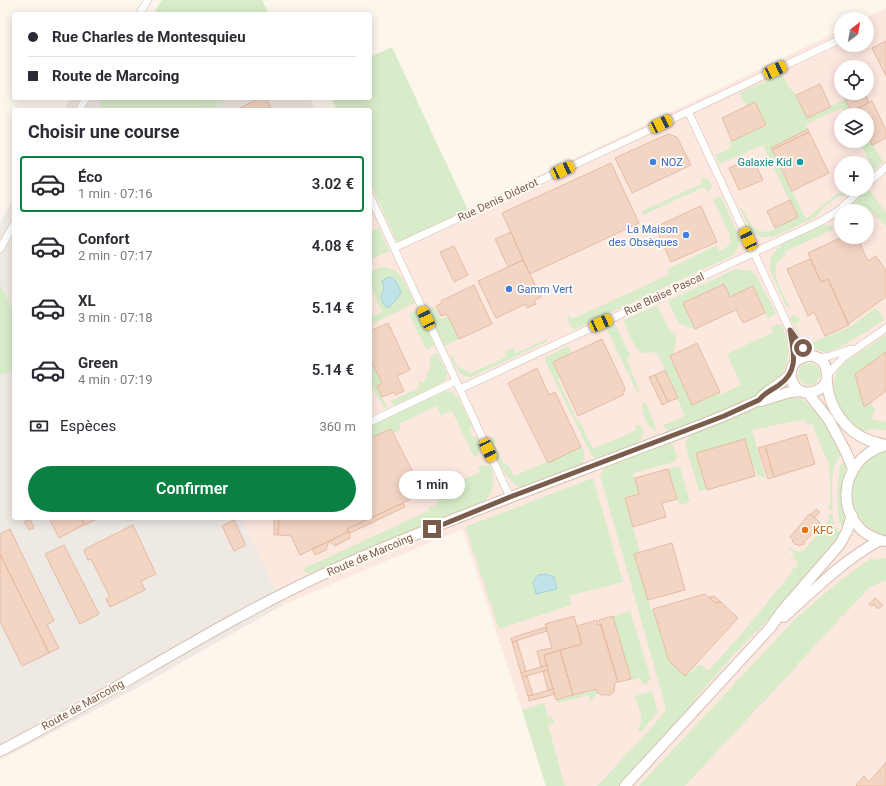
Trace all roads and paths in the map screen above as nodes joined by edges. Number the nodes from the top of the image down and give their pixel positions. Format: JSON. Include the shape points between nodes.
{"nodes":[{"id":1,"x":148,"y":0,"type":"edge"},
{"id":2,"x":140,"y":12,"type":"edge"},
{"id":3,"x":834,"y":42,"type":"edge"},
{"id":4,"x":688,"y":111,"type":"junction"},
{"id":5,"x":886,"y":167,"type":"edge"},
{"id":6,"x":874,"y":178,"type":"edge"},
{"id":7,"x":855,"y":196,"type":"edge"},
{"id":8,"x":372,"y":200,"type":"edge"},
{"id":9,"x":12,"y":228,"type":"edge"},
{"id":10,"x":394,"y":248,"type":"junction"},
{"id":11,"x":0,"y":249,"type":"edge"},
{"id":12,"x":754,"y":252,"type":"junction"},
{"id":13,"x":886,"y":328,"type":"edge"},
{"id":14,"x":790,"y":330,"type":"junction"},
{"id":15,"x":855,"y":348,"type":"junction"},
{"id":16,"x":814,"y":357,"type":"junction"},
{"id":17,"x":792,"y":368,"type":"junction"},
{"id":18,"x":827,"y":377,"type":"junction"},
{"id":19,"x":456,"y":381,"type":"junction"},
{"id":20,"x":460,"y":389,"type":"junction"},
{"id":21,"x":804,"y":392,"type":"junction"},
{"id":22,"x":759,"y":400,"type":"junction"},
{"id":23,"x":372,"y":421,"type":"edge"},
{"id":24,"x":886,"y":445,"type":"edge"},
{"id":25,"x":853,"y":469,"type":"junction"},
{"id":26,"x":510,"y":497,"type":"junction"},
{"id":27,"x":852,"y":515,"type":"junction"},
{"id":28,"x":883,"y":541,"type":"edge"},
{"id":29,"x":770,"y":628,"type":"junction"},
{"id":30,"x":0,"y":751,"type":"edge"},
{"id":31,"x":625,"y":786,"type":"edge"}],
"edges":[{"from":1,"to":2,"type":"street"},
{"from":3,"to":4,"type":"street","name":"Rue Denis Diderot"},
{"from":4,"to":10,"type":"street","name":"Rue Denis Diderot"},
{"from":4,"to":12,"type":"street"},
{"from":5,"to":6,"type":"street"},
{"from":7,"to":12,"type":"street","name":"Rue Blaise Pascal","via":[[831,216]]},
{"from":8,"to":10,"type":"street"},
{"from":9,"to":11,"type":"street"},
{"from":10,"to":19,"type":"street"},
{"from":12,"to":14,"type":"street"},
{"from":12,"to":20,"type":"street","name":"Rue Blaise Pascal"},
{"from":13,"to":15,"type":"street"},
{"from":14,"to":16,"type":"street","via":[[803,348]]},
{"from":14,"to":17,"type":"street"},
{"from":15,"to":16,"type":"street"},
{"from":15,"to":18,"type":"street","via":[[836,364]]},
{"from":16,"to":17,"type":"street","via":[[801,358]]},
{"from":16,"to":18,"type":"street","via":[[825,365]]},
{"from":17,"to":21,"type":"street","via":[[793,383]]},
{"from":17,"to":22,"type":"street","name":"Route de Marcoing","via":[[782,383]]},
{"from":18,"to":21,"type":"street","via":[[824,385],[817,391]]},
{"from":18,"to":24,"type":"street","via":[[829,394],[846,425],[866,439]]},
{"from":19,"to":20,"type":"street"},
{"from":19,"to":23,"type":"street"},
{"from":20,"to":26,"type":"street"},
{"from":21,"to":22,"type":"street","name":"Route de Marcoing","via":[[790,392]]},
{"from":21,"to":25,"type":"street","via":[[829,420]]},
{"from":22,"to":26,"type":"street","name":"Route de Marcoing","via":[[724,416]]},
{"from":24,"to":25,"type":"street","via":[[866,453]]},
{"from":25,"to":27,"type":"street","via":[[847,487],[848,506]]},
{"from":26,"to":30,"type":"street","name":"Route de Marcoing","via":[[365,556],[282,594]]},
{"from":27,"to":28,"type":"street","via":[[866,533]]},
{"from":27,"to":29,"type":"street","via":[[840,544]]},
{"from":28,"to":29,"type":"street","via":[[860,552],[831,574]]},
{"from":29,"to":31,"type":"street"}]}
